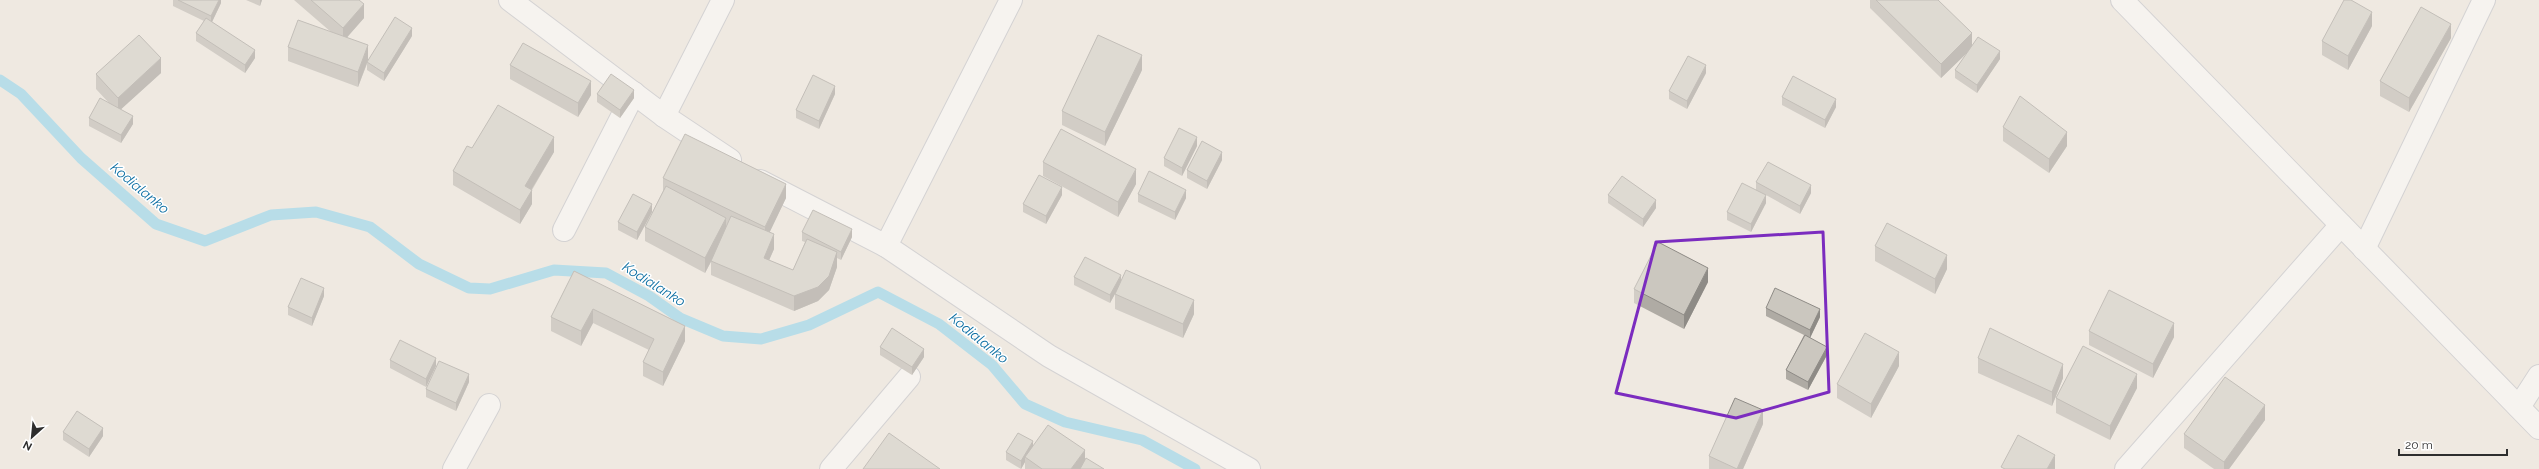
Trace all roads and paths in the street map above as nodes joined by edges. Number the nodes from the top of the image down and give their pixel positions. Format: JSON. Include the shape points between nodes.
{"nodes":[{"id":1,"x":510,"y":0,"type":"edge"},
{"id":2,"x":723,"y":0,"type":"edge"},
{"id":3,"x":1010,"y":0,"type":"edge"},
{"id":4,"x":2122,"y":0,"type":"edge"},
{"id":5,"x":2484,"y":0,"type":"edge"},
{"id":6,"x":634,"y":93,"type":"junction"},
{"id":7,"x":664,"y":116,"type":"junction"},
{"id":8,"x":2341,"y":225,"type":"junction"},
{"id":9,"x":564,"y":230,"type":"dead end"},
{"id":10,"x":886,"y":246,"type":"junction"},
{"id":11,"x":2364,"y":249,"type":"junction"},
{"id":12,"x":2539,"y":376,"type":"edge"},
{"id":13,"x":909,"y":377,"type":"dead end"},
{"id":14,"x":488,"y":405,"type":"dead end"},
{"id":15,"x":2519,"y":407,"type":"junction"},
{"id":16,"x":2539,"y":428,"type":"edge"},
{"id":17,"x":454,"y":469,"type":"edge"},
{"id":18,"x":832,"y":469,"type":"edge"},
{"id":19,"x":1249,"y":469,"type":"edge"},
{"id":20,"x":2126,"y":469,"type":"edge"}],
"edges":[{"from":1,"to":6,"type":"street"},
{"from":2,"to":7,"type":"street"},
{"from":3,"to":10,"type":"street"},
{"from":4,"to":8,"type":"street"},
{"from":5,"to":11,"type":"street"},
{"from":6,"to":7,"type":"street"},
{"from":6,"to":9,"type":"street"},
{"from":7,"to":10,"type":"street","via":[[766,185]]},
{"from":8,"to":11,"type":"street"},
{"from":8,"to":20,"type":"street"},
{"from":10,"to":19,"type":"street","via":[[1049,356]]},
{"from":11,"to":15,"type":"street"},
{"from":12,"to":15,"type":"street"},
{"from":13,"to":18,"type":"street"},
{"from":14,"to":17,"type":"street"},
{"from":15,"to":16,"type":"street"}]}
